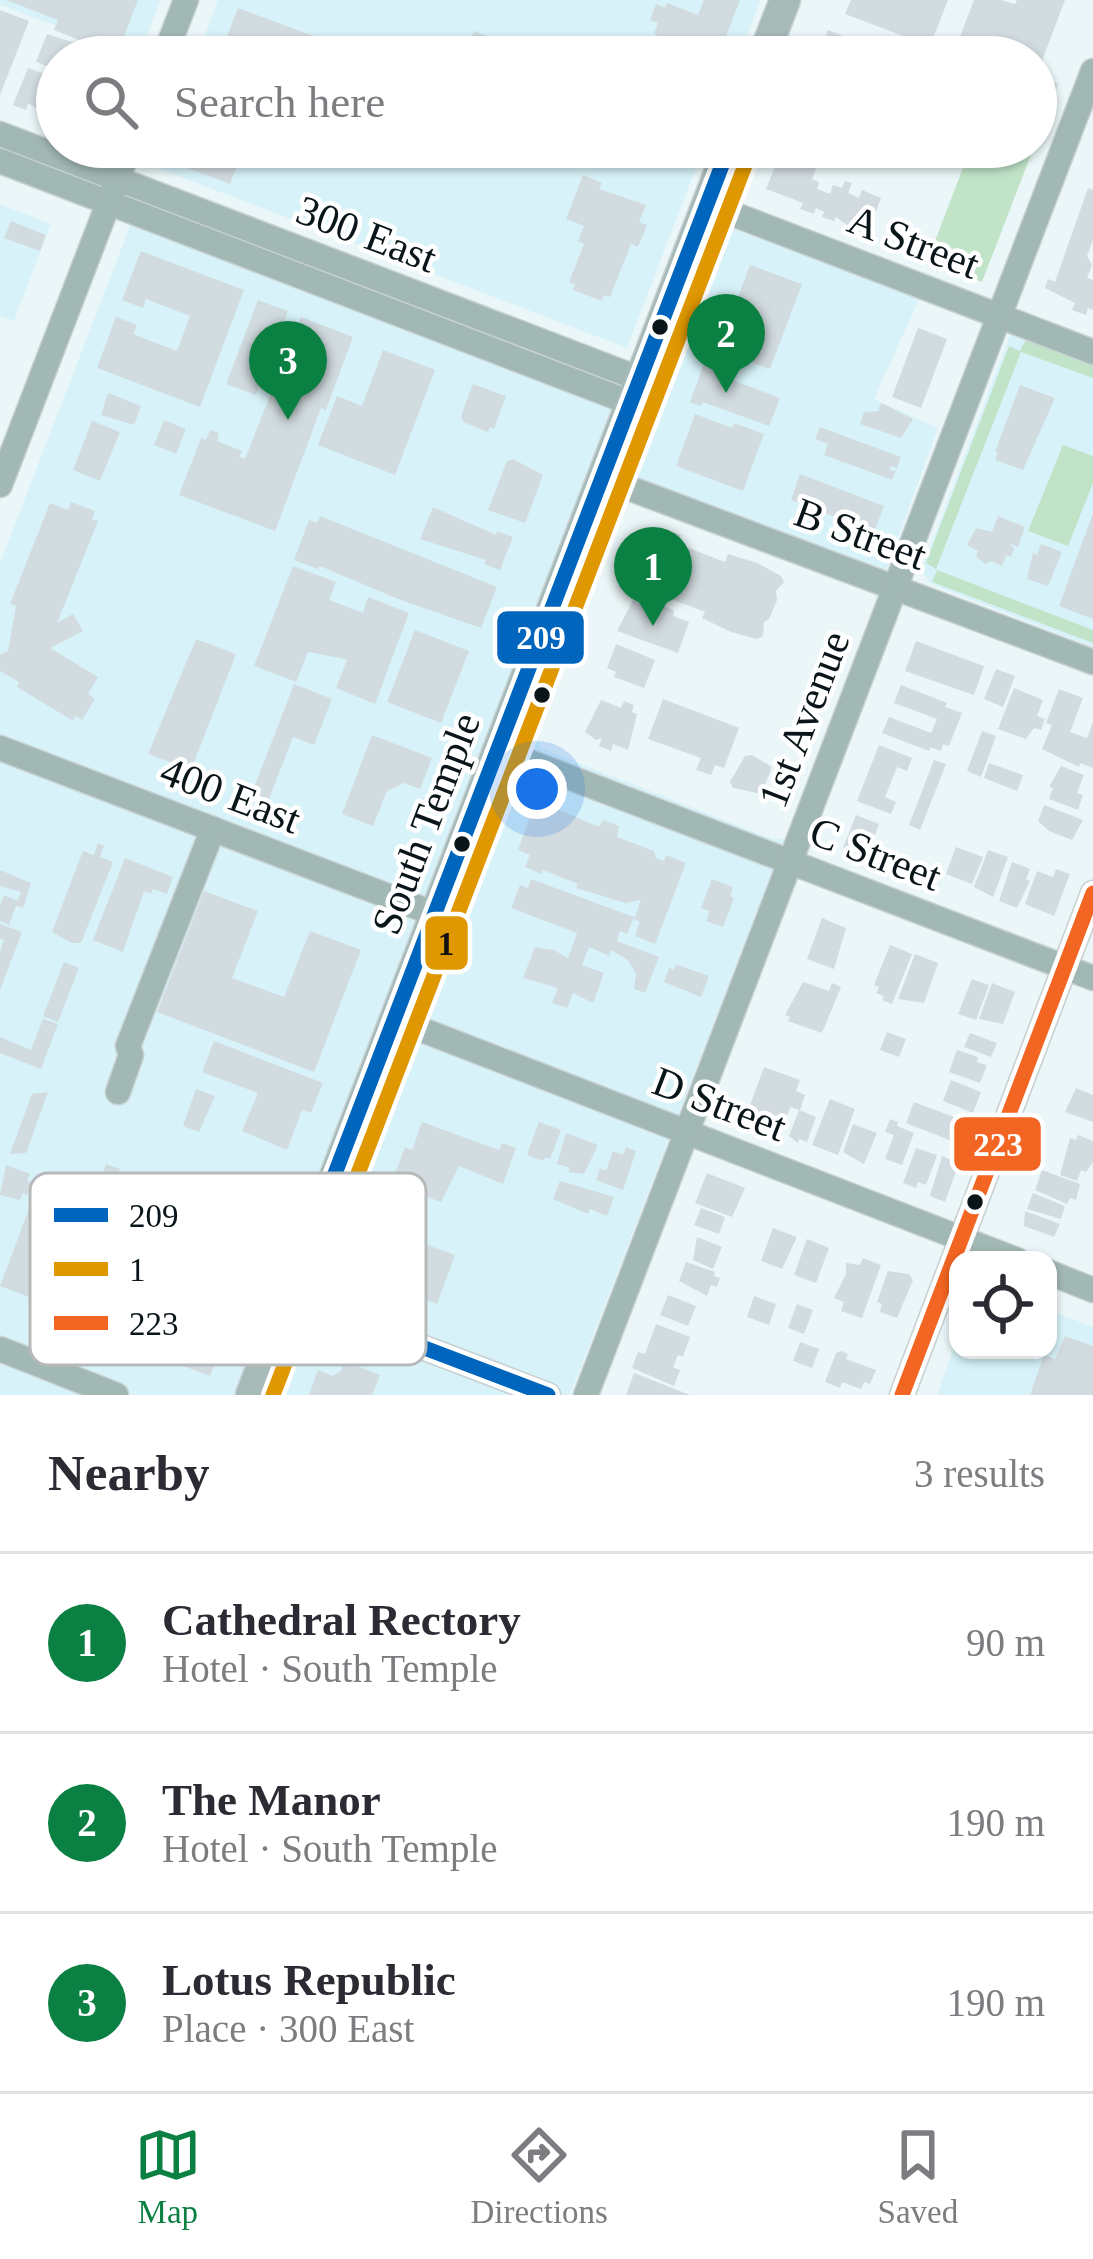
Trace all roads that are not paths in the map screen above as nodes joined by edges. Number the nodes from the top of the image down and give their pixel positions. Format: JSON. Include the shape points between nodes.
{"nodes":[{"id":1,"x":186,"y":0,"type":"edge"},
{"id":2,"x":785,"y":0,"type":"edge"},
{"id":3,"x":172,"y":36,"type":"edge"},
{"id":4,"x":772,"y":36,"type":"edge"},
{"id":5,"x":1093,"y":71,"type":"edge"},
{"id":6,"x":0,"y":134,"type":"edge"},
{"id":7,"x":36,"y":152,"type":"edge"},
{"id":8,"x":0,"y":161,"type":"edge"},
{"id":9,"x":1057,"y":166,"type":"edge"},
{"id":10,"x":68,"y":168,"type":"edge"},
{"id":11,"x":122,"y":168,"type":"edge"},
{"id":12,"x":721,"y":168,"type":"edge"},
{"id":13,"x":1056,"y":168,"type":"edge"},
{"id":14,"x":114,"y":191,"type":"junction"},
{"id":15,"x":707,"y":204,"type":"junction"},
{"id":16,"x":1000,"y":316,"type":"junction"},
{"id":17,"x":1093,"y":352,"type":"edge"},
{"id":18,"x":635,"y":391,"type":"junction"},
{"id":19,"x":602,"y":478,"type":"junction"},
{"id":20,"x":0,"y":485,"type":"edge"},
{"id":21,"x":896,"y":588,"type":"junction"},
{"id":22,"x":1093,"y":662,"type":"edge"},
{"id":23,"x":0,"y":748,"type":"edge"},
{"id":24,"x":497,"y":750,"type":"junction"},
{"id":25,"x":213,"y":829,"type":"junction"},
{"id":26,"x":790,"y":862,"type":"junction"},
{"id":27,"x":1093,"y":893,"type":"edge"},
{"id":28,"x":435,"y":914,"type":"junction"},
{"id":29,"x":1065,"y":967,"type":"junction"},
{"id":30,"x":1093,"y":978,"type":"edge"},
{"id":31,"x":394,"y":1019,"type":"junction"},
{"id":32,"x":118,"y":1093,"type":"dead end"},
{"id":33,"x":687,"y":1132,"type":"junction"},
{"id":34,"x":335,"y":1173,"type":"edge"},
{"id":35,"x":961,"y":1238,"type":"junction"},
{"id":36,"x":994,"y":1251,"type":"edge"},
{"id":37,"x":1057,"y":1275,"type":"edge"},
{"id":38,"x":1093,"y":1289,"type":"edge"},
{"id":39,"x":0,"y":1348,"type":"edge"},
{"id":40,"x":426,"y":1349,"type":"edge"},
{"id":41,"x":30,"y":1360,"type":"edge"},
{"id":42,"x":42,"y":1365,"type":"edge"},
{"id":43,"x":262,"y":1365,"type":"edge"},
{"id":44,"x":116,"y":1395,"type":"edge"},
{"id":45,"x":251,"y":1395,"type":"edge"},
{"id":46,"x":548,"y":1395,"type":"edge"},
{"id":47,"x":586,"y":1395,"type":"edge"},
{"id":48,"x":902,"y":1395,"type":"edge"}],
"edges":[{"from":1,"to":3,"type":"street"},
{"from":2,"to":4,"type":"main road"},
{"from":5,"to":9,"type":"street","name":"1st Avenue"},
{"from":6,"to":7,"type":"street","name":"300 East"},
{"from":8,"to":14,"type":"street","name":"300 East"},
{"from":10,"to":14,"type":"street","name":"300 East"},
{"from":11,"to":14,"type":"street"},
{"from":12,"to":15,"type":"main road","name":"South Temple"},
{"from":13,"to":16,"type":"street","name":"1st Avenue"},
{"from":14,"to":18,"type":"street","name":"300 East"},
{"from":14,"to":20,"type":"street"},
{"from":15,"to":16,"type":"street","name":"A Street"},
{"from":15,"to":18,"type":"main road","name":"South Temple"},
{"from":16,"to":17,"type":"street","name":"A Street"},
{"from":16,"to":21,"type":"street","name":"1st Avenue"},
{"from":18,"to":19,"type":"main road","name":"South Temple"},
{"from":19,"to":21,"type":"street","name":"B Street"},
{"from":19,"to":24,"type":"main road","name":"South Temple"},
{"from":21,"to":22,"type":"street","name":"B Street"},
{"from":21,"to":26,"type":"street","name":"1st Avenue"},
{"from":23,"to":25,"type":"street","name":"400 East"},
{"from":24,"to":26,"type":"street","name":"C Street"},
{"from":24,"to":28,"type":"main road","name":"South Temple"},
{"from":25,"to":28,"type":"street","name":"400 East"},
{"from":25,"to":32,"type":"street","via":[[128,1046]]},
{"from":26,"to":29,"type":"street","name":"C Street"},
{"from":26,"to":33,"type":"street","name":"1st Avenue"},
{"from":27,"to":29,"type":"street"},
{"from":28,"to":31,"type":"main road","name":"South Temple"},
{"from":29,"to":30,"type":"street","name":"C Street"},
{"from":29,"to":35,"type":"street"},
{"from":31,"to":33,"type":"street","name":"D Street"},
{"from":31,"to":34,"type":"main road","name":"South Temple"},
{"from":33,"to":35,"type":"street","name":"D Street"},
{"from":33,"to":47,"type":"street","name":"1st Avenue"},
{"from":35,"to":36,"type":"street","name":"D Street"},
{"from":35,"to":48,"type":"street"},
{"from":37,"to":38,"type":"street"},
{"from":39,"to":41,"type":"street"},
{"from":40,"to":46,"type":"street"},
{"from":42,"to":44,"type":"street"},
{"from":43,"to":45,"type":"main road","name":"South Temple"}]}
